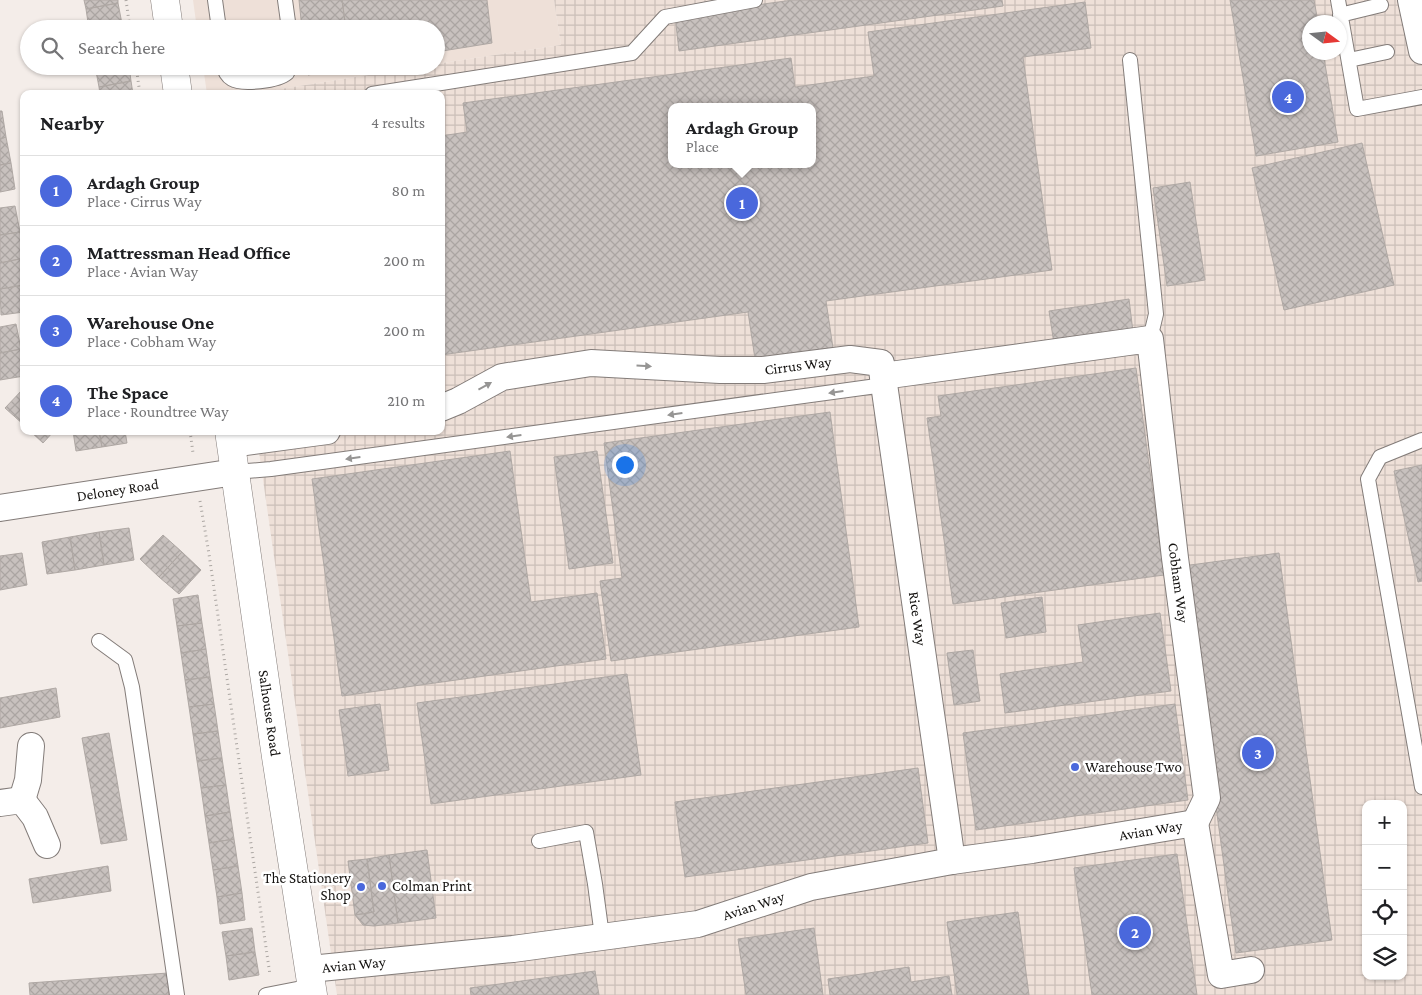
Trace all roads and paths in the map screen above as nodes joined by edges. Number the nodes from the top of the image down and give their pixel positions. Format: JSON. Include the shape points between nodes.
{"nodes":[{"id":1,"x":126,"y":0,"type":"edge"},
{"id":2,"x":165,"y":0,"type":"edge"},
{"id":3,"x":215,"y":0,"type":"edge"},
{"id":4,"x":285,"y":0,"type":"edge"},
{"id":5,"x":755,"y":0,"type":"edge"},
{"id":6,"x":1338,"y":0,"type":"edge"},
{"id":7,"x":1410,"y":0,"type":"edge"},
{"id":8,"x":1381,"y":5,"type":"dead end"},
{"id":9,"x":1340,"y":15,"type":"joint"},
{"id":10,"x":129,"y":20,"type":"edge"},
{"id":11,"x":168,"y":20,"type":"edge"},
{"id":12,"x":218,"y":20,"type":"edge"},
{"id":13,"x":288,"y":20,"type":"edge"},
{"id":14,"x":1422,"y":51,"type":"edge"},
{"id":15,"x":1387,"y":52,"type":"dead end"},
{"id":16,"x":1347,"y":54,"type":"edge"},
{"id":17,"x":1130,"y":60,"type":"dead end"},
{"id":18,"x":1348,"y":60,"type":"junction"},
{"id":19,"x":137,"y":75,"type":"edge"},
{"id":20,"x":175,"y":75,"type":"edge"},
{"id":21,"x":227,"y":75,"type":"edge"},
{"id":22,"x":282,"y":75,"type":"edge"},
{"id":23,"x":139,"y":90,"type":"edge"},
{"id":24,"x":177,"y":90,"type":"edge"},
{"id":25,"x":397,"y":90,"type":"edge"},
{"id":26,"x":1422,"y":97,"type":"edge"},
{"id":27,"x":1150,"y":339,"type":"junction"},
{"id":28,"x":884,"y":380,"type":"junction"},
{"id":29,"x":445,"y":406,"type":"edge"},
{"id":30,"x":191,"y":435,"type":"edge"},
{"id":31,"x":272,"y":435,"type":"edge"},
{"id":32,"x":230,"y":438,"type":"edge"},
{"id":33,"x":1422,"y":440,"type":"edge"},
{"id":34,"x":235,"y":472,"type":"junction"},
{"id":35,"x":196,"y":478,"type":"junction"},
{"id":36,"x":0,"y":508,"type":"edge"},
{"id":37,"x":100,"y":641,"type":"dead end"},
{"id":38,"x":31,"y":746,"type":"dead end"},
{"id":39,"x":1422,"y":787,"type":"edge"},
{"id":40,"x":11,"y":802,"type":"edge"},
{"id":41,"x":1195,"y":823,"type":"junction"},
{"id":42,"x":539,"y":841,"type":"dead end"},
{"id":43,"x":47,"y":845,"type":"dead end"},
{"id":44,"x":952,"y":862,"type":"junction"},
{"id":45,"x":602,"y":936,"type":"junction"},
{"id":46,"x":1251,"y":970,"type":"dead end"},
{"id":47,"x":311,"y":983,"type":"edge"},
{"id":48,"x":177,"y":995,"type":"edge"},
{"id":49,"x":270,"y":995,"type":"edge"}],
"edges":[{"from":1,"to":10,"type":"path"},
{"from":2,"to":11,"type":"street"},
{"from":3,"to":12,"type":"lane"},
{"from":4,"to":13,"type":"lane"},
{"from":5,"to":25,"type":"lane","via":[[665,17],[632,53]]},
{"from":6,"to":9,"type":"lane"},
{"from":7,"to":14,"type":"street"},
{"from":8,"to":9,"type":"lane"},
{"from":15,"to":18,"type":"lane"},
{"from":16,"to":18,"type":"lane"},
{"from":17,"to":27,"type":"lane","via":[[1156,314]]},
{"from":18,"to":26,"type":"lane","via":[[1357,109]]},
{"from":19,"to":23,"type":"path"},
{"from":20,"to":24,"type":"street"},
{"from":21,"to":22,"type":"lane","via":[[242,82]]},
{"from":27,"to":28,"type":"street"},
{"from":27,"to":41,"type":"street","name":"Cobham Way","via":[[1207,798]]},
{"from":29,"to":28,"type":"street","name":"Cirrus Way","one_way":true,"via":[[502,377],[591,363],[763,370],[850,359],[881,363]]},
{"from":28,"to":34,"type":"lane","one_way":true},
{"from":28,"to":44,"type":"street","name":"Rice Way"},
{"from":30,"to":35,"type":"path"},
{"from":31,"to":32,"type":"street"},
{"from":32,"to":34,"type":"street","name":"Salhouse Road"},
{"from":33,"to":39,"type":"lane","via":[[1380,457],[1368,479]]},
{"from":34,"to":35,"type":"street","name":"Deloney Road"},
{"from":34,"to":47,"type":"street","name":"Salhouse Road"},
{"from":35,"to":36,"type":"street","name":"Deloney Road"},
{"from":35,"to":49,"type":"path"},
{"from":37,"to":48,"type":"lane","via":[[125,660],[132,687]]},
{"from":38,"to":40,"type":"street","via":[[28,780]]},
{"from":40,"to":43,"type":"street","via":[[35,817]]},
{"from":41,"to":44,"type":"street","name":"Avian Way"},
{"from":41,"to":46,"type":"street","via":[[1221,975]]},
{"from":42,"to":45,"type":"lane","via":[[586,832]]},
{"from":44,"to":45,"type":"street","name":"Avian Way","via":[[810,887],[698,924]]},
{"from":45,"to":47,"type":"street","name":"Avian Way"},
{"from":47,"to":49,"type":"lane"}]}
